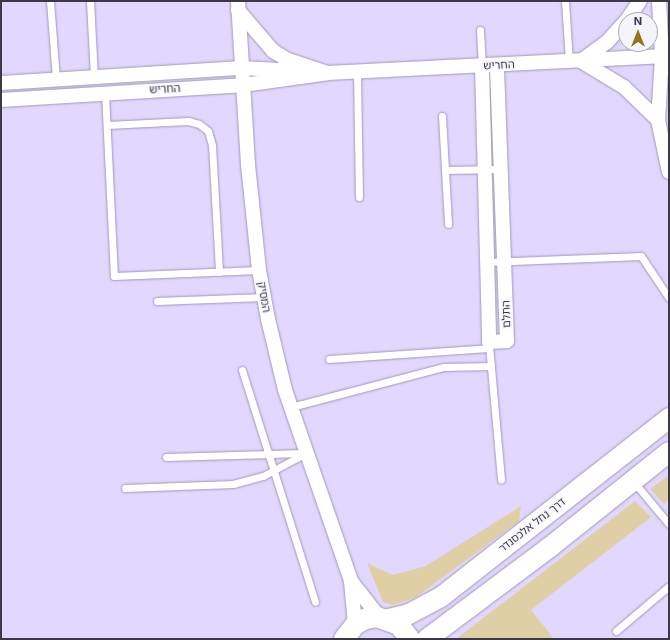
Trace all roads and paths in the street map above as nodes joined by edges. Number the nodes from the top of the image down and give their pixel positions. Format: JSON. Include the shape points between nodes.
{"nodes":[{"id":1,"x":50,"y":1,"type":"edge"},
{"id":2,"x":90,"y":1,"type":"edge"},
{"id":3,"x":565,"y":1,"type":"edge"},
{"id":4,"x":640,"y":1,"type":"edge"},
{"id":5,"x":659,"y":1,"type":"edge"},
{"id":6,"x":238,"y":6,"type":"edge"},
{"id":7,"x":632,"y":12,"type":"edge"},
{"id":8,"x":480,"y":30,"type":"dead end"},
{"id":9,"x":618,"y":30,"type":"edge"},
{"id":10,"x":666,"y":57,"type":"edge"},
{"id":11,"x":575,"y":61,"type":"junction"},
{"id":12,"x":497,"y":65,"type":"junction"},
{"id":13,"x":482,"y":66,"type":"junction"},
{"id":14,"x":242,"y":68,"type":"junction"},
{"id":15,"x":356,"y":72,"type":"junction"},
{"id":16,"x":329,"y":73,"type":"junction"},
{"id":17,"x":94,"y":77,"type":"junction"},
{"id":18,"x":56,"y":80,"type":"junction"},
{"id":19,"x":1,"y":83,"type":"edge"},
{"id":20,"x":243,"y":85,"type":"junction"},
{"id":21,"x":669,"y":85,"type":"edge"},
{"id":22,"x":105,"y":93,"type":"junction"},
{"id":23,"x":1,"y":100,"type":"edge"},
{"id":24,"x":442,"y":116,"type":"dead end"},
{"id":25,"x":658,"y":120,"type":"junction"},
{"id":26,"x":107,"y":125,"type":"junction"},
{"id":27,"x":485,"y":169,"type":"junction"},
{"id":28,"x":501,"y":169,"type":"junction"},
{"id":29,"x":445,"y":170,"type":"junction"},
{"id":30,"x":669,"y":172,"type":"edge"},
{"id":31,"x":359,"y":197,"type":"dead end"},
{"id":32,"x":448,"y":224,"type":"dead end"},
{"id":33,"x":504,"y":261,"type":"junction"},
{"id":34,"x":487,"y":262,"type":"junction"},
{"id":35,"x":259,"y":270,"type":"junction"},
{"id":36,"x":219,"y":272,"type":"junction"},
{"id":37,"x":264,"y":297,"type":"junction"},
{"id":38,"x":669,"y":298,"type":"edge"},
{"id":39,"x":157,"y":301,"type":"dead end"},
{"id":40,"x":489,"y":345,"type":"junction"},
{"id":41,"x":329,"y":359,"type":"dead end"},
{"id":42,"x":491,"y":366,"type":"junction"},
{"id":43,"x":242,"y":370,"type":"dead end"},
{"id":44,"x":291,"y":407,"type":"junction"},
{"id":45,"x":669,"y":418,"type":"edge"},
{"id":46,"x":669,"y":452,"type":"edge"},
{"id":47,"x":268,"y":453,"type":"junction"},
{"id":48,"x":306,"y":453,"type":"junction"},
{"id":49,"x":166,"y":457,"type":"dead end"},
{"id":50,"x":274,"y":470,"type":"junction"},
{"id":51,"x":501,"y":479,"type":"dead end"},
{"id":52,"x":633,"y":481,"type":"junction"},
{"id":53,"x":125,"y":488,"type":"dead end"},
{"id":54,"x":668,"y":520,"type":"edge"},
{"id":55,"x":351,"y":581,"type":"junction"},
{"id":56,"x":669,"y":586,"type":"edge"},
{"id":57,"x":315,"y":602,"type":"dead end"},
{"id":58,"x":384,"y":618,"type":"junction"},
{"id":59,"x":616,"y":631,"type":"dead end"},
{"id":60,"x":349,"y":632,"type":"edge"},
{"id":61,"x":410,"y":639,"type":"edge"},
{"id":62,"x":427,"y":639,"type":"edge"}],
"edges":[{"from":1,"to":18,"type":"lane"},
{"from":2,"to":17,"type":"lane"},
{"from":3,"to":11,"type":"lane"},
{"from":4,"to":7,"type":"street"},
{"from":5,"to":10,"type":"street"},
{"from":6,"to":14,"type":"street","name":"המסיק"},
{"from":6,"to":16,"type":"street","via":[[273,51],[288,60]]},
{"from":8,"to":13,"type":"lane"},
{"from":9,"to":11,"type":"street","via":[[607,42]]},
{"from":10,"to":11,"type":"street","name":"החריש"},
{"from":10,"to":21,"type":"street"},
{"from":10,"to":25,"type":"street"},
{"from":11,"to":12,"type":"street","name":"החריש"},
{"from":11,"to":25,"type":"street","via":[[624,88]]},
{"from":12,"to":13,"type":"street","name":"החריש"},
{"from":12,"to":28,"type":"street","name":"התלם"},
{"from":13,"to":15,"type":"street","name":"החריש"},
{"from":13,"to":27,"type":"street","name":"התלם"},
{"from":14,"to":16,"type":"street","name":"החריש"},
{"from":14,"to":17,"type":"street","name":"החריש"},
{"from":14,"to":20,"type":"street","name":"המסיק"},
{"from":15,"to":16,"type":"street","name":"החריש"},
{"from":15,"to":31,"type":"lane"},
{"from":16,"to":20,"type":"street","name":"החריש"},
{"from":17,"to":18,"type":"street","name":"החריש"},
{"from":18,"to":19,"type":"street","name":"החריש"},
{"from":20,"to":22,"type":"street","name":"החריש"},
{"from":20,"to":35,"type":"street","name":"המסיק"},
{"from":22,"to":23,"type":"street","name":"החריש"},
{"from":22,"to":26,"type":"lane"},
{"from":24,"to":29,"type":"lane"},
{"from":25,"to":30,"type":"street"},
{"from":26,"to":36,"type":"lane","via":[[188,121],[199,124],[208,131],[212,145]]},
{"from":26,"to":36,"type":"lane","via":[[114,276]]},
{"from":27,"to":28,"type":"lane"},
{"from":27,"to":29,"type":"lane"},
{"from":27,"to":34,"type":"street","name":"התלם"},
{"from":28,"to":33,"type":"street","name":"התלם"},
{"from":29,"to":32,"type":"lane"},
{"from":33,"to":34,"type":"lane"},
{"from":33,"to":38,"type":"lane","via":[[641,256]]},
{"from":33,"to":40,"type":"street","name":"התלם","via":[[507,341]]},
{"from":34,"to":40,"type":"street","name":"התלם"},
{"from":35,"to":36,"type":"lane"},
{"from":35,"to":37,"type":"street","name":"המסיק"},
{"from":37,"to":39,"type":"lane"},
{"from":37,"to":44,"type":"street","name":"המסיק","via":[[277,359]]},
{"from":40,"to":41,"type":"lane"},
{"from":40,"to":42,"type":"lane"},
{"from":42,"to":44,"type":"lane","via":[[444,367]]},
{"from":42,"to":51,"type":"lane"},
{"from":43,"to":47,"type":"lane"},
{"from":44,"to":48,"type":"street","name":"המסיק"},
{"from":45,"to":58,"type":"street","name":"דרך נחל אלכסנדר","via":[[441,597],[409,614]]},
{"from":46,"to":52,"type":"street"},
{"from":47,"to":48,"type":"lane"},
{"from":47,"to":49,"type":"lane"},
{"from":47,"to":50,"type":"lane"},
{"from":48,"to":50,"type":"lane"},
{"from":48,"to":55,"type":"street","name":"המסיק"},
{"from":50,"to":53,"type":"lane","via":[[233,484]]},
{"from":50,"to":57,"type":"lane"},
{"from":52,"to":54,"type":"lane"},
{"from":52,"to":62,"type":"street"},
{"from":55,"to":58,"type":"street","name":"המסיק"},
{"from":55,"to":60,"type":"street","name":"המסיק"},
{"from":56,"to":59,"type":"lane"},
{"from":58,"to":60,"type":"street","name":"דרך נחל אלכסנדר","via":[[365,619]]},
{"from":58,"to":61,"type":"street","via":[[399,625]]}]}
